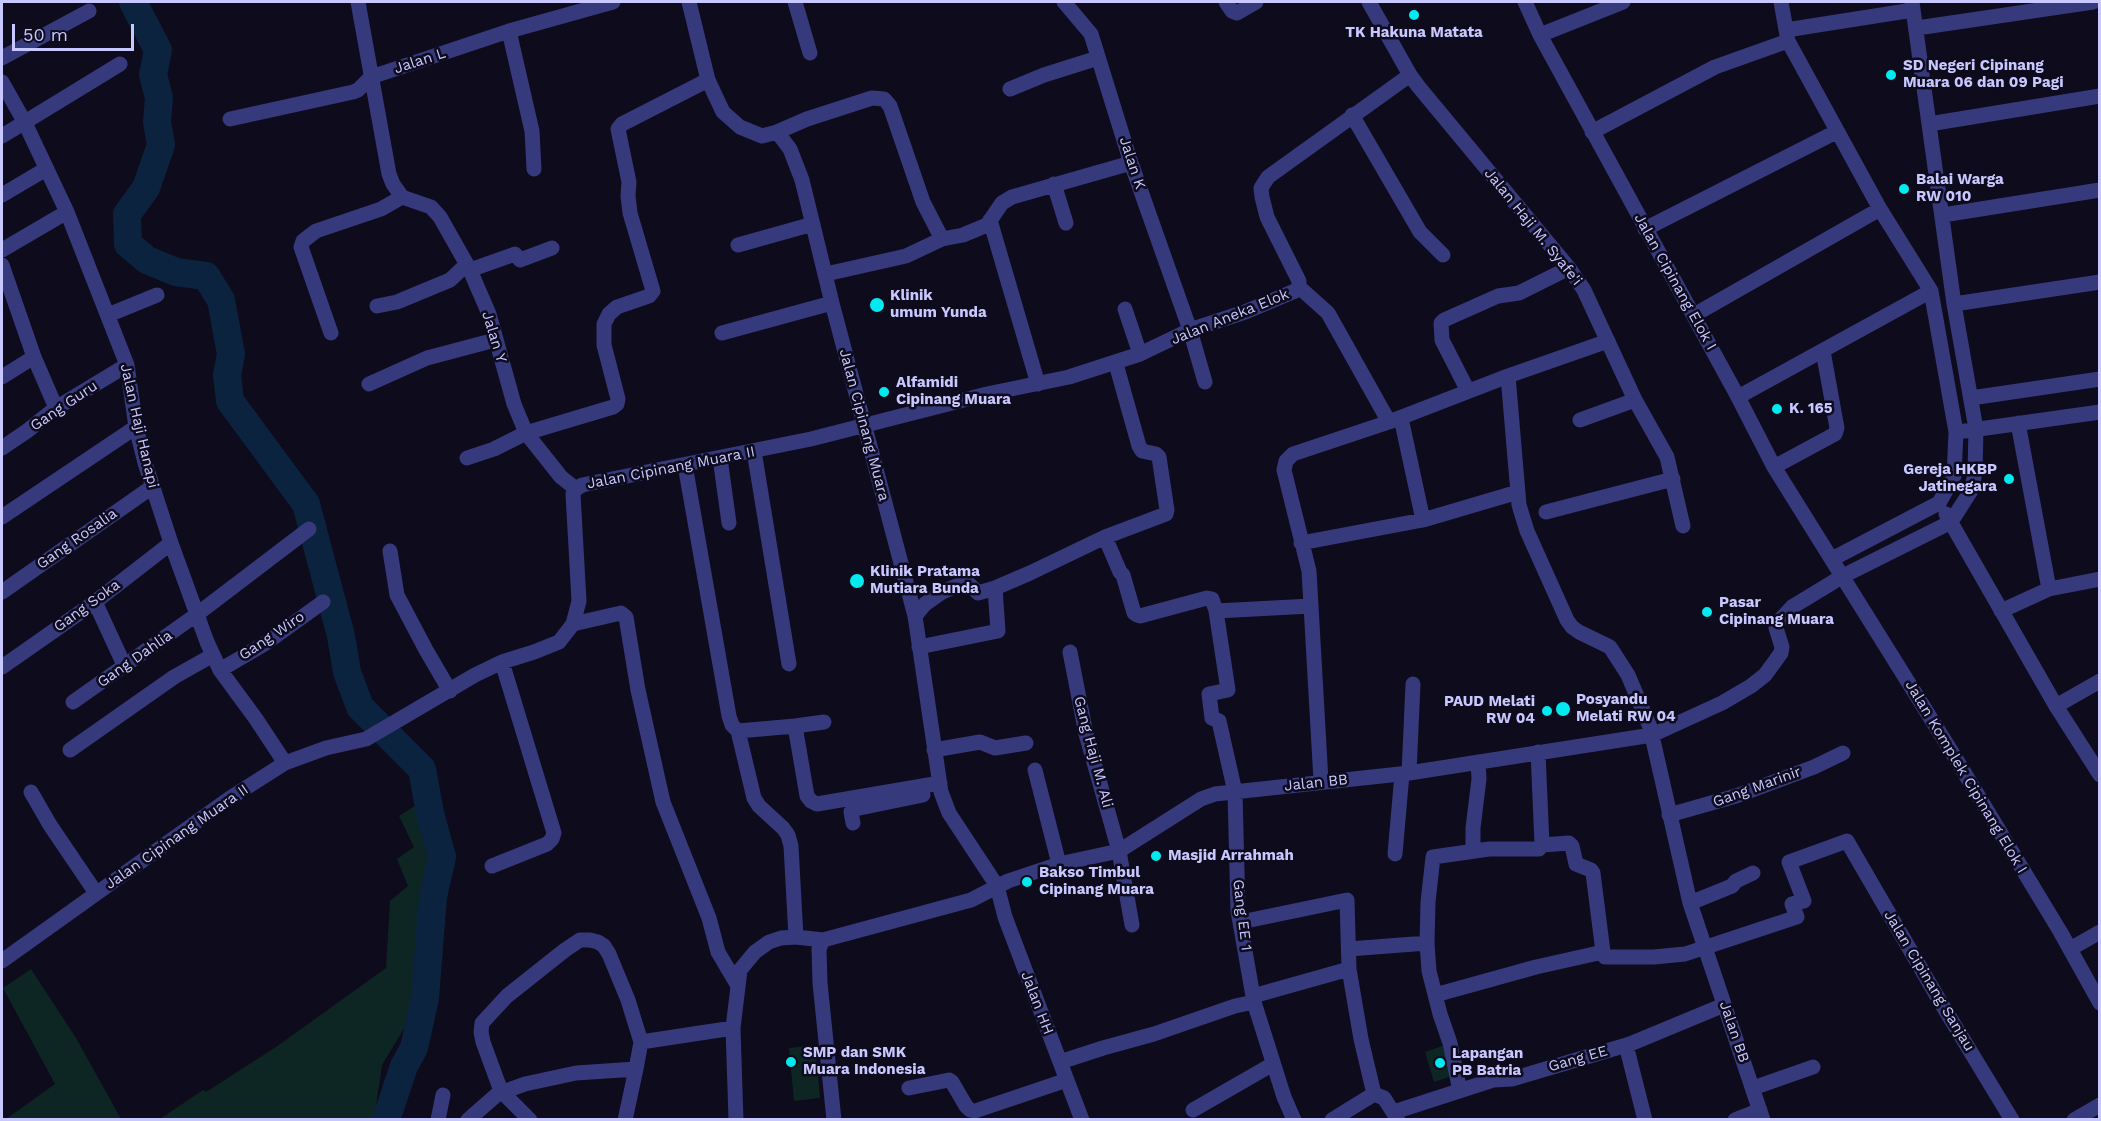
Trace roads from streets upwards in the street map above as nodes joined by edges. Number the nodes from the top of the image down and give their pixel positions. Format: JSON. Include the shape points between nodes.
{"nodes":[{"id":1,"x":358,"y":2,"type":"edge"},
{"id":2,"x":613,"y":2,"type":"edge"},
{"id":3,"x":689,"y":2,"type":"edge"},
{"id":4,"x":795,"y":2,"type":"edge"},
{"id":5,"x":1064,"y":2,"type":"edge"},
{"id":6,"x":1226,"y":2,"type":"edge"},
{"id":7,"x":1256,"y":2,"type":"edge"},
{"id":8,"x":1370,"y":2,"type":"edge"},
{"id":9,"x":1525,"y":2,"type":"edge"},
{"id":10,"x":1623,"y":2,"type":"edge"},
{"id":11,"x":1781,"y":2,"type":"edge"},
{"id":12,"x":2093,"y":2,"type":"edge"},
{"id":13,"x":1912,"y":6,"type":"edge"},
{"id":14,"x":89,"y":11,"type":"dead end"},
{"id":15,"x":1917,"y":28,"type":"junction"},
{"id":16,"x":509,"y":31,"type":"junction"},
{"id":17,"x":1540,"y":35,"type":"junction"},
{"id":18,"x":1787,"y":36,"type":"junction"},
{"id":19,"x":810,"y":53,"type":"dead end"},
{"id":20,"x":1098,"y":57,"type":"junction"},
{"id":21,"x":2,"y":58,"type":"edge"},
{"id":22,"x":120,"y":64,"type":"dead end"},
{"id":23,"x":1410,"y":75,"type":"junction"},
{"id":24,"x":371,"y":77,"type":"junction"},
{"id":25,"x":708,"y":80,"type":"junction"},
{"id":26,"x":2,"y":82,"type":"edge"},
{"id":27,"x":1010,"y":89,"type":"dead end"},
{"id":28,"x":2100,"y":96,"type":"edge"},
{"id":29,"x":1352,"y":115,"type":"junction"},
{"id":30,"x":230,"y":119,"type":"dead end"},
{"id":31,"x":24,"y":123,"type":"junction"},
{"id":32,"x":1929,"y":123,"type":"junction"},
{"id":33,"x":777,"y":132,"type":"junction"},
{"id":34,"x":1592,"y":132,"type":"junction"},
{"id":35,"x":1836,"y":132,"type":"junction"},
{"id":36,"x":2,"y":136,"type":"edge"},
{"id":37,"x":1131,"y":163,"type":"junction"},
{"id":38,"x":46,"y":169,"type":"junction"},
{"id":39,"x":534,"y":169,"type":"dead end"},
{"id":40,"x":1054,"y":184,"type":"junction"},
{"id":41,"x":2100,"y":190,"type":"edge"},
{"id":42,"x":2,"y":195,"type":"edge"},
{"id":43,"x":402,"y":197,"type":"junction"},
{"id":44,"x":1880,"y":209,"type":"junction"},
{"id":45,"x":67,"y":212,"type":"junction"},
{"id":46,"x":1943,"y":215,"type":"junction"},
{"id":47,"x":990,"y":220,"type":"junction"},
{"id":48,"x":1066,"y":223,"type":"dead end"},
{"id":49,"x":813,"y":224,"type":"junction"},
{"id":50,"x":1645,"y":229,"type":"junction"},
{"id":51,"x":942,"y":239,"type":"junction"},
{"id":52,"x":738,"y":245,"type":"dead end"},
{"id":53,"x":552,"y":248,"type":"dead end"},
{"id":54,"x":2,"y":250,"type":"edge"},
{"id":55,"x":1443,"y":255,"type":"dead end"},
{"id":56,"x":2,"y":265,"type":"edge"},
{"id":57,"x":468,"y":268,"type":"junction"},
{"id":58,"x":1569,"y":268,"type":"junction"},
{"id":59,"x":825,"y":274,"type":"junction"},
{"id":60,"x":2100,"y":282,"type":"edge"},
{"id":61,"x":1299,"y":287,"type":"junction"},
{"id":62,"x":1931,"y":291,"type":"junction"},
{"id":63,"x":157,"y":295,"type":"dead end"},
{"id":64,"x":832,"y":303,"type":"junction"},
{"id":65,"x":1954,"y":304,"type":"junction"},
{"id":66,"x":377,"y":306,"type":"dead end"},
{"id":67,"x":1125,"y":309,"type":"dead end"},
{"id":68,"x":108,"y":315,"type":"junction"},
{"id":69,"x":1694,"y":315,"type":"junction"},
{"id":70,"x":1190,"y":330,"type":"junction"},
{"id":71,"x":331,"y":333,"type":"dead end"},
{"id":72,"x":722,"y":333,"type":"dead end"},
{"id":73,"x":495,"y":340,"type":"junction"},
{"id":74,"x":1608,"y":341,"type":"junction"},
{"id":75,"x":1823,"y":351,"type":"junction"},
{"id":76,"x":1140,"y":354,"type":"junction"},
{"id":77,"x":34,"y":357,"type":"junction"},
{"id":78,"x":1116,"y":364,"type":"junction"},
{"id":79,"x":127,"y":365,"type":"junction"},
{"id":80,"x":1508,"y":376,"type":"junction"},
{"id":81,"x":2,"y":377,"type":"edge"},
{"id":82,"x":2100,"y":379,"type":"edge"},
{"id":83,"x":1205,"y":382,"type":"dead end"},
{"id":84,"x":369,"y":384,"type":"dead end"},
{"id":85,"x":1038,"y":384,"type":"junction"},
{"id":86,"x":1468,"y":391,"type":"junction"},
{"id":87,"x":1738,"y":397,"type":"junction"},
{"id":88,"x":1971,"y":398,"type":"junction"},
{"id":89,"x":1635,"y":400,"type":"junction"},
{"id":90,"x":56,"y":408,"type":"junction"},
{"id":91,"x":2100,"y":412,"type":"edge"},
{"id":92,"x":1395,"y":420,"type":"junction"},
{"id":93,"x":1580,"y":420,"type":"dead end"},
{"id":94,"x":2018,"y":423,"type":"junction"},
{"id":95,"x":864,"y":426,"type":"junction"},
{"id":96,"x":136,"y":428,"type":"junction"},
{"id":97,"x":1976,"y":429,"type":"junction"},
{"id":98,"x":1956,"y":432,"type":"junction"},
{"id":99,"x":526,"y":433,"type":"junction"},
{"id":100,"x":2,"y":448,"type":"edge"},
{"id":101,"x":754,"y":451,"type":"junction"},
{"id":102,"x":467,"y":458,"type":"dead end"},
{"id":103,"x":720,"y":458,"type":"junction"},
{"id":104,"x":685,"y":465,"type":"junction"},
{"id":105,"x":1774,"y":467,"type":"junction"},
{"id":106,"x":1672,"y":479,"type":"junction"},
{"id":107,"x":152,"y":486,"type":"junction"},
{"id":108,"x":576,"y":489,"type":"junction"},
{"id":109,"x":1518,"y":492,"type":"junction"},
{"id":110,"x":1939,"y":503,"type":"junction"},
{"id":111,"x":1546,"y":512,"type":"dead end"},
{"id":112,"x":2,"y":517,"type":"edge"},
{"id":113,"x":1423,"y":520,"type":"junction"},
{"id":114,"x":1951,"y":522,"type":"junction"},
{"id":115,"x":729,"y":523,"type":"dead end"},
{"id":116,"x":1683,"y":526,"type":"dead end"},
{"id":117,"x":309,"y":529,"type":"dead end"},
{"id":118,"x":1105,"y":537,"type":"junction"},
{"id":119,"x":171,"y":543,"type":"junction"},
{"id":120,"x":1300,"y":543,"type":"junction"},
{"id":121,"x":390,"y":551,"type":"dead end"},
{"id":122,"x":1832,"y":559,"type":"junction"},
{"id":123,"x":1843,"y":576,"type":"junction"},
{"id":124,"x":2100,"y":579,"type":"edge"},
{"id":125,"x":995,"y":588,"type":"junction"},
{"id":126,"x":2049,"y":589,"type":"junction"},
{"id":127,"x":2,"y":592,"type":"edge"},
{"id":128,"x":95,"y":602,"type":"junction"},
{"id":129,"x":323,"y":602,"type":"dead end"},
{"id":130,"x":1311,"y":606,"type":"junction"},
{"id":131,"x":1216,"y":611,"type":"junction"},
{"id":132,"x":2001,"y":611,"type":"junction"},
{"id":133,"x":196,"y":615,"type":"junction"},
{"id":134,"x":915,"y":616,"type":"junction"},
{"id":135,"x":573,"y":624,"type":"junction"},
{"id":136,"x":919,"y":647,"type":"junction"},
{"id":137,"x":1070,"y":652,"type":"dead end"},
{"id":138,"x":213,"y":655,"type":"junction"},
{"id":139,"x":502,"y":662,"type":"junction"},
{"id":140,"x":789,"y":664,"type":"dead end"},
{"id":141,"x":2,"y":667,"type":"edge"},
{"id":142,"x":124,"y":667,"type":"junction"},
{"id":143,"x":220,"y":670,"type":"junction"},
{"id":144,"x":2100,"y":681,"type":"edge"},
{"id":145,"x":1413,"y":684,"type":"dead end"},
{"id":146,"x":450,"y":691,"type":"junction"},
{"id":147,"x":73,"y":702,"type":"dead end"},
{"id":148,"x":2056,"y":706,"type":"junction"},
{"id":149,"x":824,"y":722,"type":"dead end"},
{"id":150,"x":795,"y":726,"type":"junction"},
{"id":151,"x":738,"y":731,"type":"junction"},
{"id":152,"x":1652,"y":735,"type":"junction"},
{"id":153,"x":1026,"y":742,"type":"dead end"},
{"id":154,"x":70,"y":750,"type":"dead end"},
{"id":155,"x":934,"y":750,"type":"junction"},
{"id":156,"x":1538,"y":752,"type":"junction"},
{"id":157,"x":1843,"y":753,"type":"dead end"},
{"id":158,"x":1478,"y":762,"type":"junction"},
{"id":159,"x":285,"y":763,"type":"junction"},
{"id":160,"x":1035,"y":770,"type":"dead end"},
{"id":161,"x":1405,"y":773,"type":"junction"},
{"id":162,"x":2100,"y":775,"type":"edge"},
{"id":163,"x":1321,"y":781,"type":"junction"},
{"id":164,"x":940,"y":787,"type":"junction"},
{"id":165,"x":31,"y":792,"type":"dead end"},
{"id":166,"x":1235,"y":792,"type":"junction"},
{"id":167,"x":1670,"y":815,"type":"junction"},
{"id":168,"x":853,"y":823,"type":"dead end"},
{"id":169,"x":1542,"y":845,"type":"junction"},
{"id":170,"x":1119,"y":850,"type":"junction"},
{"id":171,"x":1473,"y":851,"type":"junction"},
{"id":172,"x":1395,"y":854,"type":"dead end"},
{"id":173,"x":1059,"y":864,"type":"junction"},
{"id":174,"x":492,"y":866,"type":"dead end"},
{"id":175,"x":1753,"y":873,"type":"dead end"},
{"id":176,"x":998,"y":886,"type":"junction"},
{"id":177,"x":96,"y":893,"type":"junction"},
{"id":178,"x":1690,"y":903,"type":"junction"},
{"id":179,"x":1241,"y":922,"type":"junction"},
{"id":180,"x":1132,"y":925,"type":"dead end"},
{"id":181,"x":2100,"y":932,"type":"edge"},
{"id":182,"x":796,"y":937,"type":"junction"},
{"id":183,"x":823,"y":940,"type":"junction"},
{"id":184,"x":1427,"y":943,"type":"junction"},
{"id":185,"x":1706,"y":948,"type":"junction"},
{"id":186,"x":1349,"y":950,"type":"junction"},
{"id":187,"x":2070,"y":950,"type":"junction"},
{"id":188,"x":1603,"y":952,"type":"junction"},
{"id":189,"x":2,"y":961,"type":"edge"},
{"id":190,"x":1349,"y":969,"type":"junction"},
{"id":191,"x":738,"y":986,"type":"junction"},
{"id":192,"x":1435,"y":995,"type":"junction"},
{"id":193,"x":1254,"y":999,"type":"junction"},
{"id":194,"x":2100,"y":1002,"type":"edge"},
{"id":195,"x":1724,"y":1005,"type":"junction"},
{"id":196,"x":733,"y":1028,"type":"junction"},
{"id":197,"x":641,"y":1042,"type":"junction"},
{"id":198,"x":1626,"y":1045,"type":"junction"},
{"id":199,"x":1060,"y":1062,"type":"junction"},
{"id":200,"x":1273,"y":1064,"type":"junction"},
{"id":201,"x":1813,"y":1067,"type":"dead end"},
{"id":202,"x":636,"y":1069,"type":"junction"},
{"id":203,"x":1067,"y":1080,"type":"junction"},
{"id":204,"x":909,"y":1088,"type":"dead end"},
{"id":205,"x":1753,"y":1088,"type":"junction"},
{"id":206,"x":502,"y":1091,"type":"junction"},
{"id":207,"x":1460,"y":1091,"type":"junction"},
{"id":208,"x":1374,"y":1094,"type":"junction"},
{"id":209,"x":443,"y":1095,"type":"dead end"},
{"id":210,"x":2100,"y":1105,"type":"edge"},
{"id":211,"x":1193,"y":1110,"type":"dead end"},
{"id":212,"x":1762,"y":1115,"type":"edge"},
{"id":213,"x":1396,"y":1116,"type":"edge"},
{"id":214,"x":1339,"y":1118,"type":"edge"},
{"id":215,"x":438,"y":1119,"type":"edge"},
{"id":216,"x":468,"y":1119,"type":"edge"},
{"id":217,"x":530,"y":1119,"type":"edge"},
{"id":218,"x":625,"y":1119,"type":"edge"},
{"id":219,"x":736,"y":1119,"type":"edge"},
{"id":220,"x":834,"y":1119,"type":"edge"},
{"id":221,"x":1082,"y":1119,"type":"edge"},
{"id":222,"x":1294,"y":1119,"type":"edge"},
{"id":223,"x":1645,"y":1119,"type":"edge"},
{"id":224,"x":1735,"y":1119,"type":"edge"},
{"id":225,"x":2012,"y":1119,"type":"edge"},
{"id":226,"x":2073,"y":1119,"type":"edge"}],
"edges":[{"from":1,"to":24,"type":"street"},
{"from":2,"to":16,"type":"street","name":"Jalan L"},
{"from":3,"to":25,"type":"street"},
{"from":4,"to":19,"type":"street"},
{"from":5,"to":20,"type":"street","name":"Jalan K","via":[[1088,28]]},
{"from":6,"to":7,"type":"street","via":[[1237,13]]},
{"from":8,"to":23,"type":"street"},
{"from":9,"to":17,"type":"street","name":"Jalan Cipinang Elok I"},
{"from":10,"to":17,"type":"street"},
{"from":11,"to":18,"type":"street"},
{"from":12,"to":15,"type":"street"},
{"from":13,"to":15,"type":"street"},
{"from":13,"to":18,"type":"street"},
{"from":14,"to":21,"type":"street"},
{"from":15,"to":32,"type":"street"},
{"from":16,"to":24,"type":"street","name":"Jalan L"},
{"from":16,"to":39,"type":"street","via":[[532,131]]},
{"from":17,"to":34,"type":"street","name":"Jalan Cipinang Elok I"},
{"from":18,"to":34,"type":"street","via":[[1715,68]]},
{"from":18,"to":35,"type":"street"},
{"from":20,"to":27,"type":"street"},
{"from":20,"to":37,"type":"street","name":"Jalan K"},
{"from":22,"to":31,"type":"street"},
{"from":23,"to":29,"type":"street","name":"Jalan Aneka Elok"},
{"from":23,"to":58,"type":"street","name":"Jalan Haji M. Syafe'i"},
{"from":24,"to":30,"type":"street","name":"Jalan L","via":[[353,92]]},
{"from":24,"to":43,"type":"street","via":[[389,174]]},
{"from":25,"to":33,"type":"street","via":[[723,111],[740,127],[762,136]]},
{"from":25,"to":99,"type":"street","via":[[618,129],[630,182],[630,213],[653,291],[616,307],[604,324],[604,345],[617,404]]},
{"from":26,"to":31,"type":"street","name":"Jalan Haji Hanapi"},
{"from":28,"to":32,"type":"street"},
{"from":29,"to":55,"type":"street","via":[[1420,232]]},
{"from":29,"to":61,"type":"street","name":"Jalan Aneka Elok","via":[[1268,177],[1261,188],[1268,217]]},
{"from":31,"to":36,"type":"street"},
{"from":31,"to":38,"type":"street","name":"Jalan Haji Hanapi"},
{"from":32,"to":46,"type":"street"},
{"from":33,"to":49,"type":"street","name":"Jalan Cipinang Muara","via":[[790,149]]},
{"from":33,"to":51,"type":"street","via":[[872,98],[884,99],[890,106],[923,202]]},
{"from":34,"to":50,"type":"street","name":"Jalan Cipinang Elok I"},
{"from":35,"to":44,"type":"street"},
{"from":35,"to":50,"type":"street"},
{"from":37,"to":40,"type":"street"},
{"from":37,"to":70,"type":"street","name":"Jalan K"},
{"from":38,"to":42,"type":"street"},
{"from":38,"to":45,"type":"street","name":"Jalan Haji Hanapi"},
{"from":40,"to":47,"type":"street","via":[[1012,197],[1002,203]]},
{"from":40,"to":48,"type":"street"},
{"from":41,"to":46,"type":"street"},
{"from":43,"to":57,"type":"street","name":"Jalan Y","via":[[431,207]]},
{"from":43,"to":71,"type":"street","via":[[381,209],[315,231],[303,241],[301,247]]},
{"from":44,"to":62,"type":"street"},
{"from":44,"to":69,"type":"street"},
{"from":45,"to":54,"type":"street"},
{"from":45,"to":68,"type":"street","name":"Jalan Haji Hanapi"},
{"from":46,"to":65,"type":"street"},
{"from":47,"to":51,"type":"street","via":[[963,235]]},
{"from":47,"to":85,"type":"street"},
{"from":49,"to":52,"type":"street"},
{"from":49,"to":59,"type":"street","name":"Jalan Cipinang Muara"},
{"from":50,"to":69,"type":"street","name":"Jalan Cipinang Elok I"},
{"from":51,"to":59,"type":"street","via":[[906,256]]},
{"from":53,"to":57,"type":"street","via":[[520,260],[515,254]]},
{"from":56,"to":77,"type":"street"},
{"from":57,"to":66,"type":"street","via":[[398,302]]},
{"from":57,"to":73,"type":"street","name":"Jalan Y","via":[[489,314]]},
{"from":58,"to":74,"type":"street","name":"Jalan Haji M. Syafe'i","via":[[1594,307]]},
{"from":58,"to":86,"type":"street","via":[[1519,293],[1498,296],[1441,323],[1442,340]]},
{"from":59,"to":64,"type":"street","name":"Jalan Cipinang Muara"},
{"from":60,"to":65,"type":"street"},
{"from":61,"to":70,"type":"street","name":"Jalan Aneka Elok","via":[[1245,312]]},
{"from":61,"to":92,"type":"street","via":[[1328,313]]},
{"from":62,"to":75,"type":"street"},
{"from":62,"to":98,"type":"street"},
{"from":63,"to":68,"type":"street"},
{"from":64,"to":72,"type":"street"},
{"from":64,"to":95,"type":"street","name":"Jalan Cipinang Muara"},
{"from":65,"to":88,"type":"street"},
{"from":67,"to":76,"type":"street"},
{"from":68,"to":79,"type":"street","name":"Jalan Haji Hanapi"},
{"from":69,"to":87,"type":"street","name":"Jalan Cipinang Elok I"},
{"from":70,"to":76,"type":"street","name":"Jalan Aneka Elok"},
{"from":70,"to":83,"type":"street","name":"Jalan K"},
{"from":73,"to":84,"type":"street","via":[[427,358]]},
{"from":73,"to":99,"type":"street","name":"Jalan Y"},
{"from":74,"to":80,"type":"street"},
{"from":74,"to":89,"type":"street","name":"Jalan Haji M. Syafe'i"},
{"from":75,"to":87,"type":"street"},
{"from":75,"to":105,"type":"street","via":[[1835,434]]},
{"from":76,"to":78,"type":"street","name":"Jalan Aneka Elok"},
{"from":77,"to":81,"type":"street"},
{"from":77,"to":90,"type":"street"},
{"from":78,"to":85,"type":"street","name":"Jalan Aneka Elok"},
{"from":78,"to":118,"type":"street","via":[[1138,446],[1159,457],[1167,510],[1162,516]]},
{"from":79,"to":90,"type":"street","name":"Gang Guru"},
{"from":79,"to":96,"type":"street","name":"Jalan Haji Hanapi"},
{"from":80,"to":86,"type":"street"},
{"from":80,"to":109,"type":"street"},
{"from":82,"to":88,"type":"street"},
{"from":85,"to":95,"type":"street","name":"Jalan Aneka Elok"},
{"from":86,"to":92,"type":"street"},
{"from":87,"to":105,"type":"street","name":"Jalan Cipinang Elok I"},
{"from":88,"to":97,"type":"street"},
{"from":89,"to":93,"type":"street"},
{"from":89,"to":106,"type":"street","name":"Jalan Haji M. Syafe'i","via":[[1667,457]]},
{"from":90,"to":100,"type":"street","name":"Gang Guru"},
{"from":91,"to":94,"type":"street"},
{"from":92,"to":113,"type":"street"},
{"from":92,"to":120,"type":"street","via":[[1293,454],[1286,461],[1284,470]]},
{"from":94,"to":97,"type":"street"},
{"from":94,"to":126,"type":"street"},
{"from":95,"to":101,"type":"street","name":"Jalan Cipinang Muara II"},
{"from":95,"to":134,"type":"street","name":"Jalan Cipinang Muara"},
{"from":96,"to":107,"type":"street","name":"Jalan Haji Hanapi"},
{"from":96,"to":112,"type":"street"},
{"from":97,"to":98,"type":"street"},
{"from":97,"to":114,"type":"street","via":[[1972,489]]},
{"from":98,"to":110,"type":"street","via":[[1954,476]]},
{"from":99,"to":102,"type":"street"},
{"from":99,"to":108,"type":"street","name":"Jalan Y","via":[[561,477]]},
{"from":101,"to":103,"type":"street","name":"Jalan Cipinang Muara II"},
{"from":101,"to":140,"type":"street"},
{"from":103,"to":104,"type":"street","name":"Jalan Cipinang Muara II"},
{"from":103,"to":115,"type":"street"},
{"from":104,"to":108,"type":"street","name":"Jalan Cipinang Muara II","via":[[582,484]]},
{"from":104,"to":151,"type":"street","via":[[729,716]]},
{"from":105,"to":122,"type":"street","name":"Jalan Cipinang Elok I"},
{"from":106,"to":111,"type":"street"},
{"from":106,"to":116,"type":"street","name":"Jalan Haji M. Syafe'i"},
{"from":107,"to":119,"type":"street","name":"Jalan Haji Hanapi"},
{"from":107,"to":127,"type":"street","name":"Gang Rosalia"},
{"from":108,"to":135,"type":"street","name":"Jalan Cipinang Muara II","via":[[573,494],[579,601]]},
{"from":109,"to":113,"type":"street"},
{"from":109,"to":152,"type":"street","via":[[1527,531],[1567,620],[1579,632],[1610,647],[1628,675]]},
{"from":110,"to":114,"type":"street"},
{"from":110,"to":122,"type":"street"},
{"from":113,"to":120,"type":"street"},
{"from":114,"to":123,"type":"street"},
{"from":114,"to":132,"type":"street"},
{"from":117,"to":133,"type":"street","name":"Gang Dahlia"},
{"from":118,"to":125,"type":"street"},
{"from":118,"to":131,"type":"street","via":[[1123,575],[1134,613],[1140,616],[1208,598]]},
{"from":119,"to":128,"type":"street","name":"Gang Soka"},
{"from":119,"to":133,"type":"street","name":"Jalan Haji Hanapi"},
{"from":120,"to":130,"type":"street","via":[[1309,571]]},
{"from":121,"to":146,"type":"street","via":[[398,595]]},
{"from":122,"to":123,"type":"street","name":"Jalan Cipinang Elok I"},
{"from":123,"to":152,"type":"street","name":"Jalan BB","via":[[1792,608],[1778,622],[1781,652],[1758,681],[1722,703]]},
{"from":123,"to":187,"type":"street","name":"Jalan Komplek Cipinang Elok I"},
{"from":124,"to":126,"type":"street"},
{"from":125,"to":134,"type":"street","via":[[978,593],[964,583],[937,594]]},
{"from":125,"to":136,"type":"street","via":[[998,631]]},
{"from":126,"to":132,"type":"street"},
{"from":128,"to":141,"type":"street","name":"Gang Soka"},
{"from":128,"to":142,"type":"street"},
{"from":129,"to":143,"type":"street","name":"Gang Wiro"},
{"from":130,"to":131,"type":"street"},
{"from":130,"to":163,"type":"street"},
{"from":131,"to":166,"type":"street","name":"Gang EE 1","via":[[1228,690],[1209,694],[1212,718],[1219,721]]},
{"from":132,"to":148,"type":"street"},
{"from":133,"to":138,"type":"street","name":"Jalan Haji Hanapi"},
{"from":133,"to":142,"type":"street","name":"Gang Dahlia"},
{"from":134,"to":136,"type":"street","name":"Jalan Cipinang Muara"},
{"from":135,"to":139,"type":"street","via":[[559,642]]},
{"from":135,"to":191,"type":"street","via":[[621,614],[626,617],[663,802],[710,918],[718,952]]},
{"from":136,"to":155,"type":"street","name":"Jalan Cipinang Muara"},
{"from":137,"to":170,"type":"street","name":"Gang Haji M. Ali","via":[[1086,734]]},
{"from":138,"to":143,"type":"street","name":"Jalan Haji Hanapi"},
{"from":138,"to":154,"type":"street"},
{"from":139,"to":146,"type":"street"},
{"from":139,"to":174,"type":"street","via":[[554,833],[547,844]]},
{"from":142,"to":147,"type":"street","name":"Gang Dahlia"},
{"from":143,"to":159,"type":"street","name":"Jalan Haji Hanapi"},
{"from":144,"to":148,"type":"street"},
{"from":145,"to":161,"type":"street"},
{"from":146,"to":159,"type":"street","name":"Jalan Cipinang Muara II","via":[[366,739]]},
{"from":148,"to":162,"type":"street"},
{"from":149,"to":150,"type":"street"},
{"from":150,"to":151,"type":"street"},
{"from":150,"to":164,"type":"street","via":[[807,796],[817,804]]},
{"from":151,"to":182,"type":"street","via":[[754,798],[788,835]]},
{"from":152,"to":156,"type":"street","name":"Jalan BB"},
{"from":152,"to":167,"type":"street","name":"Jalan BB"},
{"from":153,"to":155,"type":"street","via":[[995,748],[980,742]]},
{"from":155,"to":164,"type":"street","name":"Jalan Cipinang Muara"},
{"from":156,"to":158,"type":"street","name":"Jalan BB"},
{"from":156,"to":169,"type":"street"},
{"from":157,"to":167,"type":"street","name":"Gang Marinir","via":[[1736,796]]},
{"from":158,"to":161,"type":"street","name":"Jalan BB"},
{"from":158,"to":171,"type":"street"},
{"from":159,"to":177,"type":"street","name":"Jalan Cipinang Muara II"},
{"from":160,"to":173,"type":"street"},
{"from":161,"to":163,"type":"street","name":"Jalan BB"},
{"from":161,"to":172,"type":"street"},
{"from":163,"to":166,"type":"street","name":"Jalan BB"},
{"from":164,"to":168,"type":"street","via":[[855,809],[851,812]]},
{"from":164,"to":176,"type":"street","name":"Jalan Cipinang Muara","via":[[949,813]]},
{"from":165,"to":177,"type":"street"},
{"from":166,"to":170,"type":"street","name":"Jalan BB","via":[[1201,799]]},
{"from":166,"to":179,"type":"street","name":"Gang EE 1"},
{"from":167,"to":178,"type":"street","name":"Jalan BB"},
{"from":169,"to":171,"type":"street","via":[[1539,849]]},
{"from":169,"to":188,"type":"street","via":[[1569,843],[1576,864],[1591,870]]},
{"from":170,"to":173,"type":"street","name":"Jalan BB"},
{"from":170,"to":180,"type":"street","name":"Gang Haji M. Ali"},
{"from":171,"to":184,"type":"street","via":[[1431,860]]},
{"from":173,"to":176,"type":"street","name":"Jalan BB"},
{"from":175,"to":178,"type":"street"},
{"from":176,"to":183,"type":"street","name":"Jalan BB","via":[[971,900]]},
{"from":176,"to":199,"type":"street","name":"Jalan HH","via":[[1005,917]]},
{"from":177,"to":189,"type":"street","name":"Jalan Cipinang Muara II"},
{"from":178,"to":185,"type":"street","name":"Jalan BB"},
{"from":179,"to":186,"type":"street","via":[[1347,900]]},
{"from":179,"to":193,"type":"street","name":"Gang EE 1"},
{"from":181,"to":187,"type":"street"},
{"from":182,"to":183,"type":"street"},
{"from":182,"to":191,"type":"street","via":[[769,942],[755,952],[740,970]]},
{"from":183,"to":220,"type":"street","via":[[819,949],[820,983]]},
{"from":184,"to":186,"type":"street"},
{"from":184,"to":192,"type":"street"},
{"from":185,"to":188,"type":"street","via":[[1654,957],[1605,957]]},
{"from":185,"to":195,"type":"street","name":"Jalan BB"},
{"from":185,"to":225,"type":"street","name":"Jalan Cipinang Sanjau","via":[[1797,917],[1792,904],[1804,901],[1789,862],[1847,841]]},
{"from":186,"to":190,"type":"street"},
{"from":187,"to":194,"type":"street","name":"Jalan Komplek Cipinang Elok I"},
{"from":188,"to":192,"type":"street"},
{"from":190,"to":193,"type":"street"},
{"from":190,"to":208,"type":"street"},
{"from":191,"to":196,"type":"street"},
{"from":192,"to":207,"type":"street"},
{"from":193,"to":199,"type":"street"},
{"from":193,"to":200,"type":"street","name":"Gang EE 1"},
{"from":195,"to":198,"type":"street","name":"Gang EE"},
{"from":195,"to":205,"type":"street","name":"Jalan BB"},
{"from":196,"to":197,"type":"street"},
{"from":196,"to":219,"type":"street"},
{"from":197,"to":202,"type":"street"},
{"from":197,"to":206,"type":"street","via":[[609,954],[598,942],[580,940],[507,996],[482,1023],[483,1042]]},
{"from":198,"to":207,"type":"street","name":"Gang EE"},
{"from":198,"to":223,"type":"street"},
{"from":199,"to":203,"type":"street","name":"Jalan HH"},
{"from":200,"to":211,"type":"street"},
{"from":200,"to":222,"type":"street","name":"Gang EE 1"},
{"from":201,"to":205,"type":"street"},
{"from":202,"to":206,"type":"street","via":[[576,1073]]},
{"from":202,"to":218,"type":"street"},
{"from":203,"to":204,"type":"street","via":[[975,1110],[966,1106],[949,1080]]},
{"from":203,"to":221,"type":"street","name":"Jalan HH"},
{"from":205,"to":212,"type":"street","name":"Jalan BB"},
{"from":206,"to":216,"type":"street"},
{"from":206,"to":217,"type":"street"},
{"from":207,"to":213,"type":"street","name":"Gang EE"},
{"from":208,"to":213,"type":"street","via":[[1384,1098]]},
{"from":208,"to":214,"type":"street"},
{"from":209,"to":215,"type":"street"},
{"from":210,"to":226,"type":"street"},
{"from":212,"to":224,"type":"street"}]}
